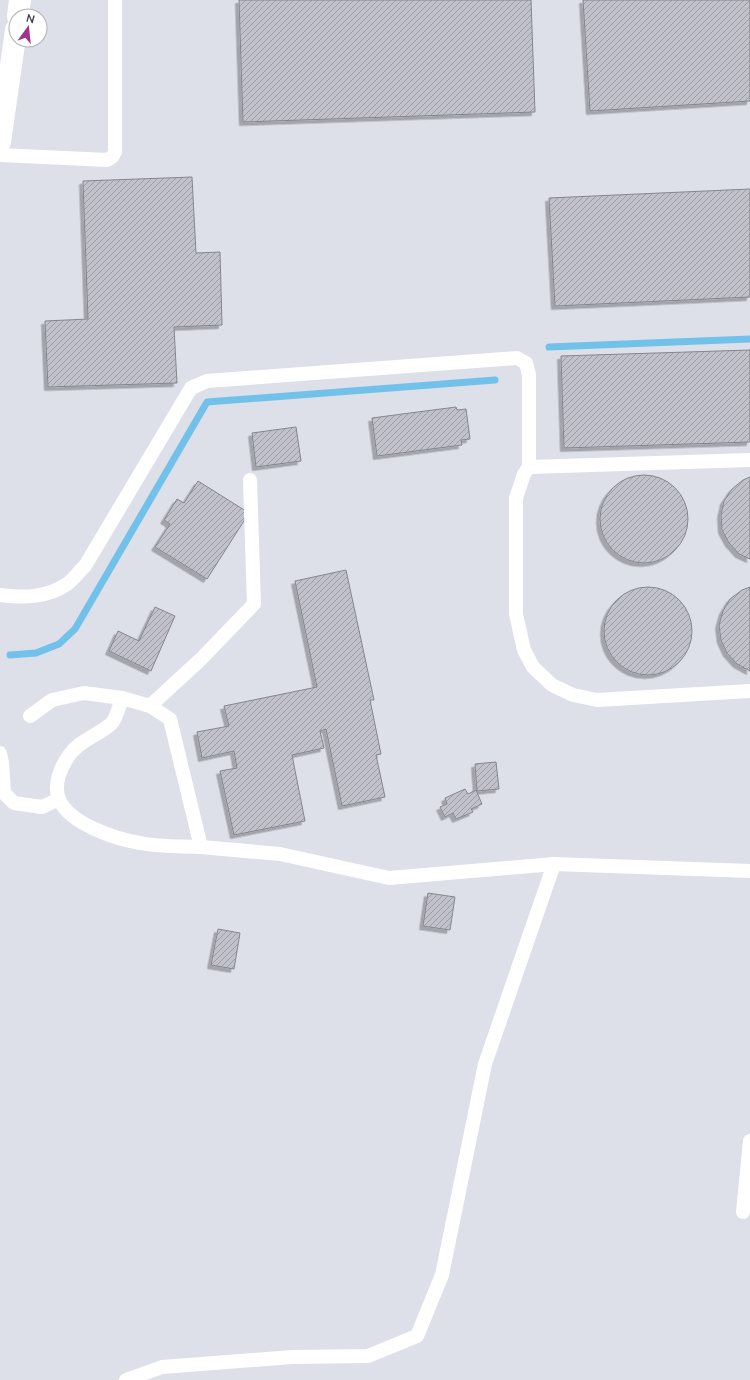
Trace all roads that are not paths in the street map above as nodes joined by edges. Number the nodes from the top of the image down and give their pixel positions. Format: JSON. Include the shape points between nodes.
{"nodes":[{"id":1,"x":114,"y":0,"type":"edge"},
{"id":2,"x":13,"y":48,"type":"edge"},
{"id":3,"x":0,"y":142,"type":"edge"},
{"id":4,"x":0,"y":155,"type":"edge"},
{"id":5,"x":750,"y":460,"type":"edge"},
{"id":6,"x":529,"y":467,"type":"junction"},
{"id":7,"x":250,"y":480,"type":"dead end"},
{"id":8,"x":0,"y":595,"type":"edge"},
{"id":9,"x":750,"y":691,"type":"edge"},
{"id":10,"x":122,"y":698,"type":"junction"},
{"id":11,"x":150,"y":706,"type":"junction"},
{"id":12,"x":30,"y":716,"type":"dead end"},
{"id":13,"x":0,"y":753,"type":"edge"},
{"id":14,"x":59,"y":799,"type":"junction"},
{"id":15,"x":201,"y":847,"type":"junction"},
{"id":16,"x":554,"y":864,"type":"junction"},
{"id":17,"x":750,"y":871,"type":"edge"},
{"id":18,"x":750,"y":1141,"type":"edge"},
{"id":19,"x":743,"y":1212,"type":"dead end"},
{"id":20,"x":126,"y":1380,"type":"edge"}],
"edges":[{"from":1,"to":4,"type":"lane","via":[[115,152],[112,157],[107,160]]},
{"from":2,"to":3,"type":"street"},
{"from":5,"to":6,"type":"lane"},
{"from":6,"to":8,"type":"lane","via":[[529,375],[526,364],[517,358],[207,381],[191,388],[85,566],[67,584],[46,594],[19,597]]},
{"from":6,"to":9,"type":"lane","via":[[516,498],[516,614],[524,650],[533,667],[552,685],[573,695],[597,700]]},
{"from":7,"to":11,"type":"lane","via":[[254,604],[201,659]]},
{"from":10,"to":11,"type":"lane"},
{"from":10,"to":12,"type":"lane","via":[[84,693],[52,700]]},
{"from":10,"to":14,"type":"lane","via":[[113,723],[71,752],[62,766],[57,782]]},
{"from":11,"to":15,"type":"lane","via":[[170,719]]},
{"from":13,"to":14,"type":"lane","via":[[4,793],[14,803],[42,807]]},
{"from":14,"to":15,"type":"lane","via":[[70,814],[90,827],[115,837],[141,843]]},
{"from":15,"to":16,"type":"lane","via":[[280,854],[389,878]]},
{"from":16,"to":17,"type":"lane"},
{"from":16,"to":20,"type":"lane","via":[[485,1064],[442,1275],[417,1336],[368,1356],[292,1357],[162,1367]]},
{"from":18,"to":19,"type":"lane"}]}
